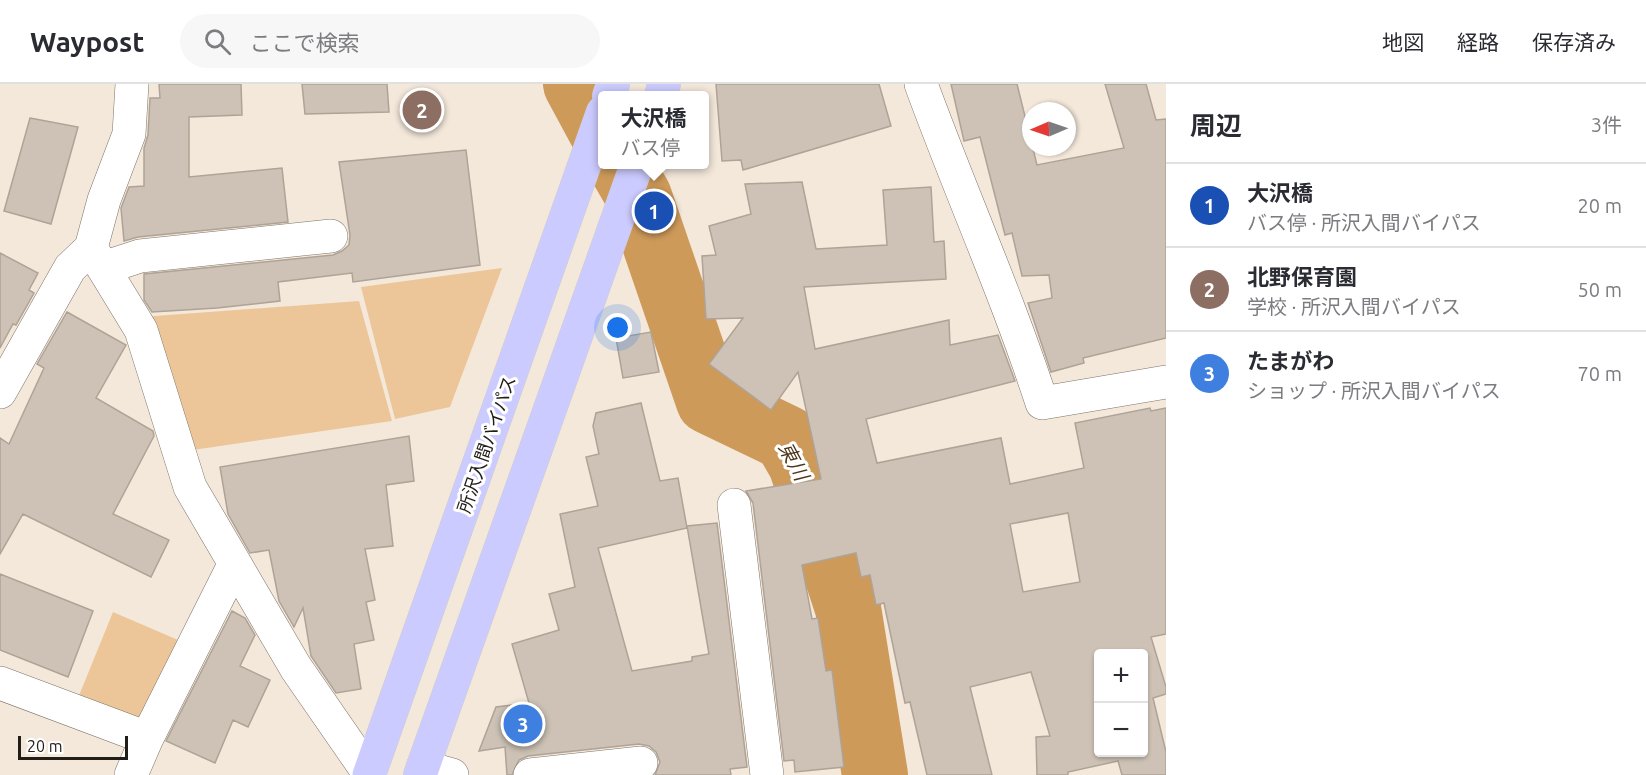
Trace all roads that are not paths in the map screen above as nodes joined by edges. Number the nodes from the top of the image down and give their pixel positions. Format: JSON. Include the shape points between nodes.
{"nodes":[{"id":1,"x":132,"y":84,"type":"edge"},
{"id":2,"x":921,"y":84,"type":"edge"},
{"id":3,"x":598,"y":126,"type":"edge"},
{"id":4,"x":636,"y":169,"type":"edge"},
{"id":5,"x":331,"y":236,"type":"dead end"},
{"id":6,"x":97,"y":258,"type":"junction"},
{"id":7,"x":9,"y":358,"type":"edge"},
{"id":8,"x":1166,"y":382,"type":"edge"},
{"id":9,"x":0,"y":392,"type":"edge"},
{"id":10,"x":734,"y":505,"type":"dead end"},
{"id":11,"x":234,"y":565,"type":"junction"},
{"id":12,"x":0,"y":683,"type":"edge"},
{"id":13,"x":147,"y":738,"type":"junction"},
{"id":14,"x":641,"y":764,"type":"dead end"},
{"id":15,"x":432,"y":772,"type":"edge"},
{"id":16,"x":370,"y":774,"type":"edge"},
{"id":17,"x":131,"y":775,"type":"edge"},
{"id":18,"x":530,"y":775,"type":"edge"},
{"id":19,"x":767,"y":775,"type":"edge"}],
"edges":[{"from":1,"to":6,"type":"street","via":[[129,134],[104,200]]},
{"from":2,"to":8,"type":"street","via":[[1016,322],[1042,403]]},
{"from":3,"to":16,"type":"highway","name":"所沢入間バイパス"},
{"from":4,"to":15,"type":"highway"},
{"from":5,"to":6,"type":"street"},
{"from":6,"to":7,"type":"street","via":[[70,268]]},
{"from":6,"to":11,"type":"street","via":[[141,330],[190,487]]},
{"from":7,"to":9,"type":"street"},
{"from":10,"to":19,"type":"street"},
{"from":11,"to":13,"type":"street"},
{"from":11,"to":16,"type":"street","via":[[296,668]]},
{"from":12,"to":13,"type":"street"},
{"from":13,"to":17,"type":"street"},
{"from":14,"to":18,"type":"street"}]}
